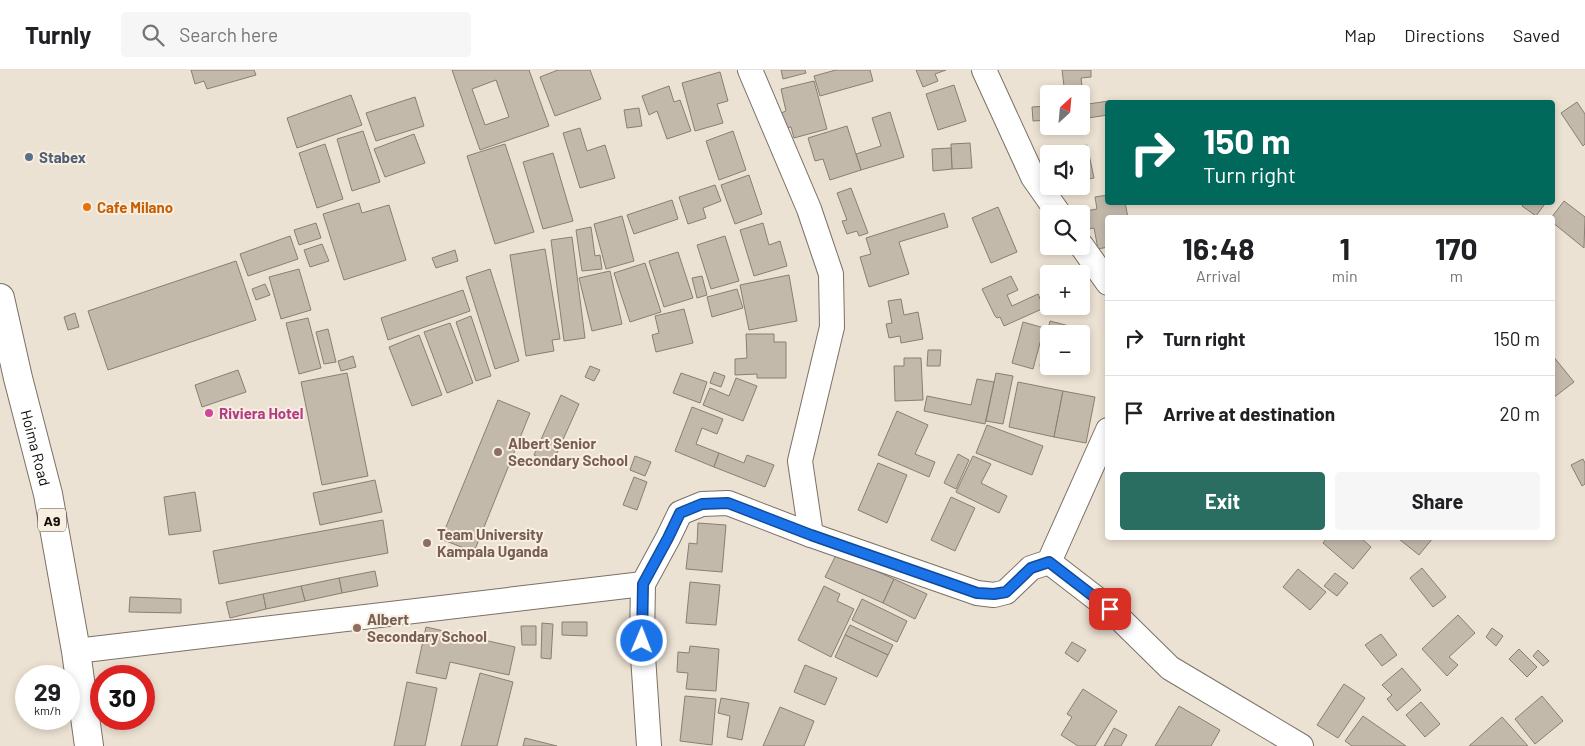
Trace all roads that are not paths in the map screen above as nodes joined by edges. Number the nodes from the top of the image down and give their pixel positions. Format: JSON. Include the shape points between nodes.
{"nodes":[{"id":1,"x":750,"y":70,"type":"edge"},
{"id":2,"x":984,"y":70,"type":"edge"},
{"id":3,"x":1053,"y":205,"type":"edge"},
{"id":4,"x":1089,"y":255,"type":"edge"},
{"id":5,"x":1105,"y":279,"type":"edge"},
{"id":6,"x":0,"y":298,"type":"edge"},
{"id":7,"x":1105,"y":437,"type":"edge"},
{"id":8,"x":811,"y":535,"type":"junction"},
{"id":9,"x":1049,"y":562,"type":"junction"},
{"id":10,"x":643,"y":584,"type":"junction"},
{"id":11,"x":76,"y":651,"type":"junction"},
{"id":12,"x":89,"y":746,"type":"edge"},
{"id":13,"x":649,"y":746,"type":"edge"},
{"id":14,"x":1300,"y":746,"type":"edge"}],
"edges":[{"from":1,"to":8,"type":"street","via":[[809,209],[831,274],[832,327],[800,461]]},
{"from":2,"to":3,"type":"street","via":[[1033,177]]},
{"from":4,"to":5,"type":"street"},
{"from":6,"to":11,"type":"main road","name":"Hoima Road","number":"A9","via":[[48,494]]},
{"from":7,"to":9,"type":"street"},
{"from":8,"to":9,"type":"street","via":[[985,594],[1006,592],[1031,568]]},
{"from":8,"to":10,"type":"street","via":[[728,503],[702,504],[680,513]]},
{"from":9,"to":14,"type":"street","via":[[1110,609],[1170,668]]},
{"from":10,"to":11,"type":"street"},
{"from":10,"to":13,"type":"street","via":[[642,641]]},
{"from":11,"to":12,"type":"main road","name":"Hoima Road","number":"A9"}]}
